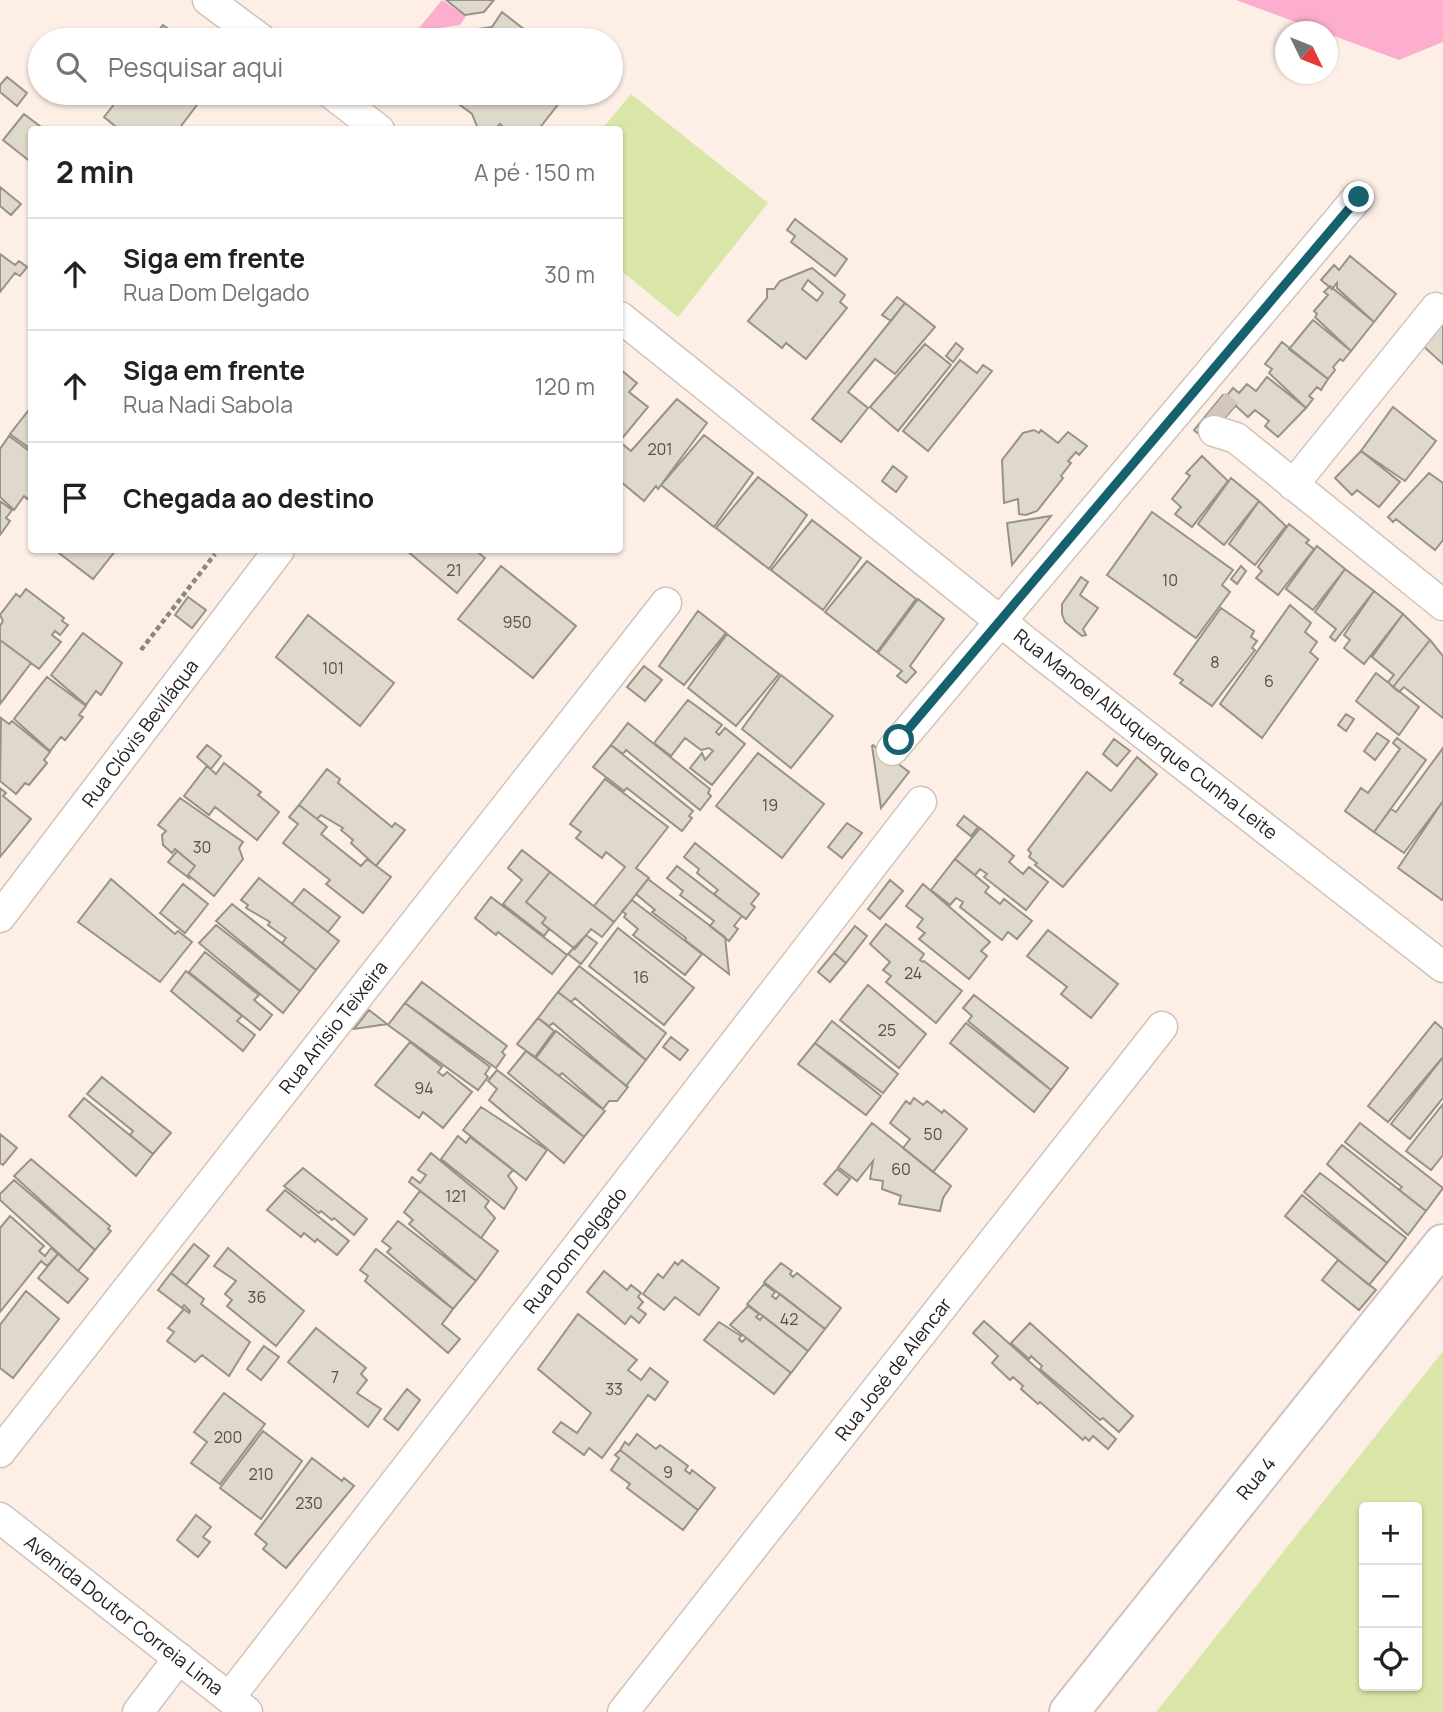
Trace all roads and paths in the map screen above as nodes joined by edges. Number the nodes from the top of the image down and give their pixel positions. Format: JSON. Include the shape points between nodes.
{"nodes":[{"id":1,"x":208,"y":0,"type":"edge"},
{"id":2,"x":246,"y":28,"type":"edge"},
{"id":3,"x":347,"y":105,"type":"edge"},
{"id":4,"x":374,"y":126,"type":"edge"},
{"id":5,"x":1359,"y":197,"type":"dead end"},
{"id":6,"x":1436,"y":308,"type":"dead end"},
{"id":7,"x":623,"y":319,"type":"edge"},
{"id":8,"x":1211,"y":415,"type":"junction"},
{"id":9,"x":1293,"y":485,"type":"junction"},
{"id":10,"x":277,"y":553,"type":"edge"},
{"id":11,"x":215,"y":554,"type":"dead end"},
{"id":12,"x":666,"y":603,"type":"dead end"},
{"id":13,"x":1443,"y":606,"type":"edge"},
{"id":14,"x":1000,"y":620,"type":"junction"},
{"id":15,"x":141,"y":650,"type":"dead end"},
{"id":16,"x":892,"y":750,"type":"dead end"},
{"id":17,"x":921,"y":802,"type":"dead end"},
{"id":18,"x":0,"y":917,"type":"edge"},
{"id":19,"x":1443,"y":967,"type":"edge"},
{"id":20,"x":1162,"y":1027,"type":"dead end"},
{"id":21,"x":1443,"y":1244,"type":"edge"},
{"id":22,"x":0,"y":1452,"type":"edge"},
{"id":23,"x":0,"y":1518,"type":"edge"},
{"id":24,"x":179,"y":1658,"type":"junction"},
{"id":25,"x":238,"y":1705,"type":"edge"},
{"id":26,"x":138,"y":1712,"type":"edge"},
{"id":27,"x":623,"y":1712,"type":"edge"},
{"id":28,"x":1069,"y":1712,"type":"edge"}],
"edges":[{"from":1,"to":2,"type":"street"},
{"from":3,"to":4,"type":"street"},
{"from":5,"to":8,"type":"street"},
{"from":6,"to":9,"type":"street"},
{"from":7,"to":14,"type":"street","name":"Rua Manoel Albuquerque Cunha Leite"},
{"from":8,"to":9,"type":"street"},
{"from":8,"to":14,"type":"street"},
{"from":9,"to":13,"type":"street"},
{"from":10,"to":18,"type":"street","name":"Rua Clóvis Beviláqua"},
{"from":11,"to":15,"type":"path"},
{"from":12,"to":22,"type":"street","name":"Rua Anísio Teixeira"},
{"from":14,"to":16,"type":"street"},
{"from":14,"to":19,"type":"street","name":"Rua Manoel Albuquerque Cunha Leite"},
{"from":17,"to":25,"type":"street","name":"Rua Dom Delgado"},
{"from":20,"to":27,"type":"street","name":"Rua José de Alencar"},
{"from":21,"to":28,"type":"street","name":"Rua 4"},
{"from":23,"to":24,"type":"street","name":"Avenida Doutor Correia Lima"},
{"from":24,"to":25,"type":"street","name":"Avenida Doutor Correia Lima"},
{"from":24,"to":26,"type":"street"}]}
